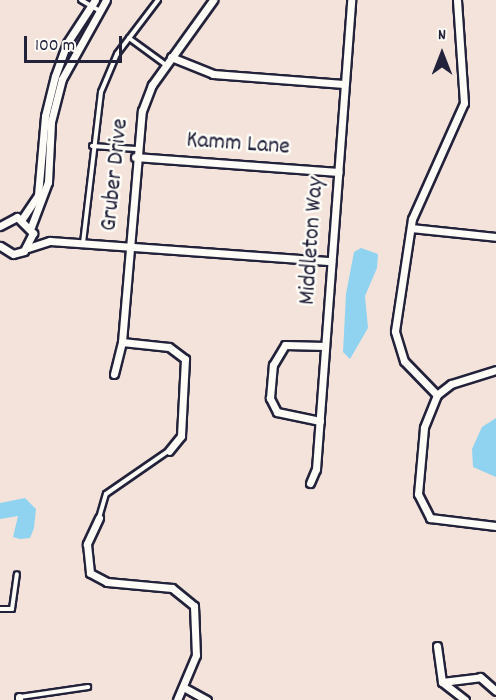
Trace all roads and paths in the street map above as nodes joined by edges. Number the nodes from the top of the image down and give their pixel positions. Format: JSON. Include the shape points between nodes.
{"nodes":[{"id":1,"x":81,"y":0,"type":"edge"},
{"id":2,"x":106,"y":0,"type":"edge"},
{"id":3,"x":158,"y":0,"type":"edge"},
{"id":4,"x":213,"y":0,"type":"edge"},
{"id":5,"x":351,"y":0,"type":"edge"},
{"id":6,"x":457,"y":0,"type":"edge"},
{"id":7,"x":93,"y":3,"type":"edge"},
{"id":8,"x":98,"y":10,"type":"junction"},
{"id":9,"x":129,"y":38,"type":"junction"},
{"id":10,"x":171,"y":57,"type":"junction"},
{"id":11,"x":166,"y":65,"type":"junction"},
{"id":12,"x":58,"y":77,"type":"junction"},
{"id":13,"x":344,"y":84,"type":"junction"},
{"id":14,"x":92,"y":146,"type":"junction"},
{"id":15,"x":46,"y":147,"type":"junction"},
{"id":16,"x":136,"y":153,"type":"junction"},
{"id":17,"x":338,"y":172,"type":"junction"},
{"id":18,"x":22,"y":219,"type":"junction"},
{"id":19,"x":0,"y":226,"type":"edge"},
{"id":20,"x":31,"y":227,"type":"junction"},
{"id":21,"x":411,"y":228,"type":"junction"},
{"id":22,"x":496,"y":237,"type":"edge"},
{"id":23,"x":50,"y":241,"type":"junction"},
{"id":24,"x":83,"y":243,"type":"junction"},
{"id":25,"x":0,"y":246,"type":"edge"},
{"id":26,"x":129,"y":246,"type":"junction"},
{"id":27,"x":28,"y":248,"type":"junction"},
{"id":28,"x":331,"y":261,"type":"junction"},
{"id":29,"x":122,"y":342,"type":"junction"},
{"id":30,"x":325,"y":346,"type":"junction"},
{"id":31,"x":496,"y":370,"type":"edge"},
{"id":32,"x":114,"y":374,"type":"dead end"},
{"id":33,"x":437,"y":395,"type":"junction"},
{"id":34,"x":320,"y":421,"type":"junction"},
{"id":35,"x":169,"y":451,"type":"joint"},
{"id":36,"x":310,"y":483,"type":"dead end"},
{"id":37,"x":99,"y":518,"type":"joint"},
{"id":38,"x":496,"y":526,"type":"edge"},
{"id":39,"x":17,"y":574,"type":"dead end"},
{"id":40,"x":0,"y":609,"type":"edge"},
{"id":41,"x":437,"y":646,"type":"dead end"},
{"id":42,"x":442,"y":682,"type":"junction"},
{"id":43,"x":88,"y":687,"type":"dead end"},
{"id":44,"x":184,"y":688,"type":"junction"},
{"id":45,"x":496,"y":691,"type":"edge"},
{"id":46,"x":19,"y":699,"type":"edge"},
{"id":47,"x":177,"y":700,"type":"edge"},
{"id":48,"x":207,"y":700,"type":"edge"},
{"id":49,"x":465,"y":700,"type":"edge"}],
"edges":[{"from":1,"to":7,"type":"lane"},
{"from":2,"to":8,"type":"street"},
{"from":3,"to":9,"type":"lane"},
{"from":4,"to":10,"type":"street","name":"Gruber Drive"},
{"from":5,"to":13,"type":"street","name":"Middleton Way"},
{"from":6,"to":21,"type":"street","via":[[464,103]]},
{"from":7,"to":8,"type":"lane"},
{"from":7,"to":12,"type":"street"},
{"from":8,"to":12,"type":"street"},
{"from":9,"to":11,"type":"lane"},
{"from":9,"to":14,"type":"lane","via":[[100,92]]},
{"from":10,"to":11,"type":"street","name":"Gruber Drive"},
{"from":10,"to":13,"type":"street","via":[[213,74]]},
{"from":11,"to":16,"type":"street","name":"Gruber Drive","via":[[142,111]]},
{"from":12,"to":15,"type":"street"},
{"from":13,"to":17,"type":"street","name":"Middleton Way"},
{"from":14,"to":16,"type":"lane"},
{"from":14,"to":24,"type":"lane"},
{"from":15,"to":18,"type":"street","via":[[38,195]]},
{"from":15,"to":20,"type":"street","via":[[44,198]]},
{"from":16,"to":17,"type":"street","name":"Kamm Lane"},
{"from":16,"to":26,"type":"street","name":"Gruber Drive"},
{"from":17,"to":28,"type":"street","name":"Middleton Way"},
{"from":18,"to":19,"type":"street","via":[[11,218]]},
{"from":18,"to":20,"type":"street"},
{"from":20,"to":23,"type":"street"},
{"from":20,"to":27,"type":"street"},
{"from":21,"to":22,"type":"street"},
{"from":21,"to":33,"type":"street","via":[[398,346],[412,373]]},
{"from":23,"to":24,"type":"street"},
{"from":23,"to":27,"type":"street"},
{"from":24,"to":26,"type":"street"},
{"from":25,"to":27,"type":"street","via":[[13,254]]},
{"from":26,"to":28,"type":"street"},
{"from":26,"to":29,"type":"street","name":"Gruber Drive"},
{"from":28,"to":30,"type":"street","name":"Middleton Way"},
{"from":29,"to":32,"type":"street","name":"Gruber Drive"},
{"from":29,"to":35,"type":"street","via":[[169,347],[185,359],[181,436]]},
{"from":30,"to":34,"type":"street","name":"Middleton Way"},
{"from":30,"to":34,"type":"street","via":[[285,345],[273,365],[270,398],[277,412]]},
{"from":31,"to":33,"type":"street","via":[[451,384]]},
{"from":33,"to":38,"type":"street","via":[[424,428],[419,504],[440,521]]},
{"from":34,"to":36,"type":"street","name":"Middleton Way"},
{"from":35,"to":37,"type":"lane","via":[[106,494]]},
{"from":37,"to":44,"type":"street","via":[[87,544],[90,573],[107,582],[172,588],[194,606],[196,655]]},
{"from":39,"to":40,"type":"lane","via":[[12,609]]},
{"from":41,"to":42,"type":"street"},
{"from":42,"to":45,"type":"street","via":[[480,677]]},
{"from":42,"to":49,"type":"street"},
{"from":43,"to":46,"type":"lane"},
{"from":44,"to":47,"type":"street"},
{"from":44,"to":48,"type":"street"}]}
